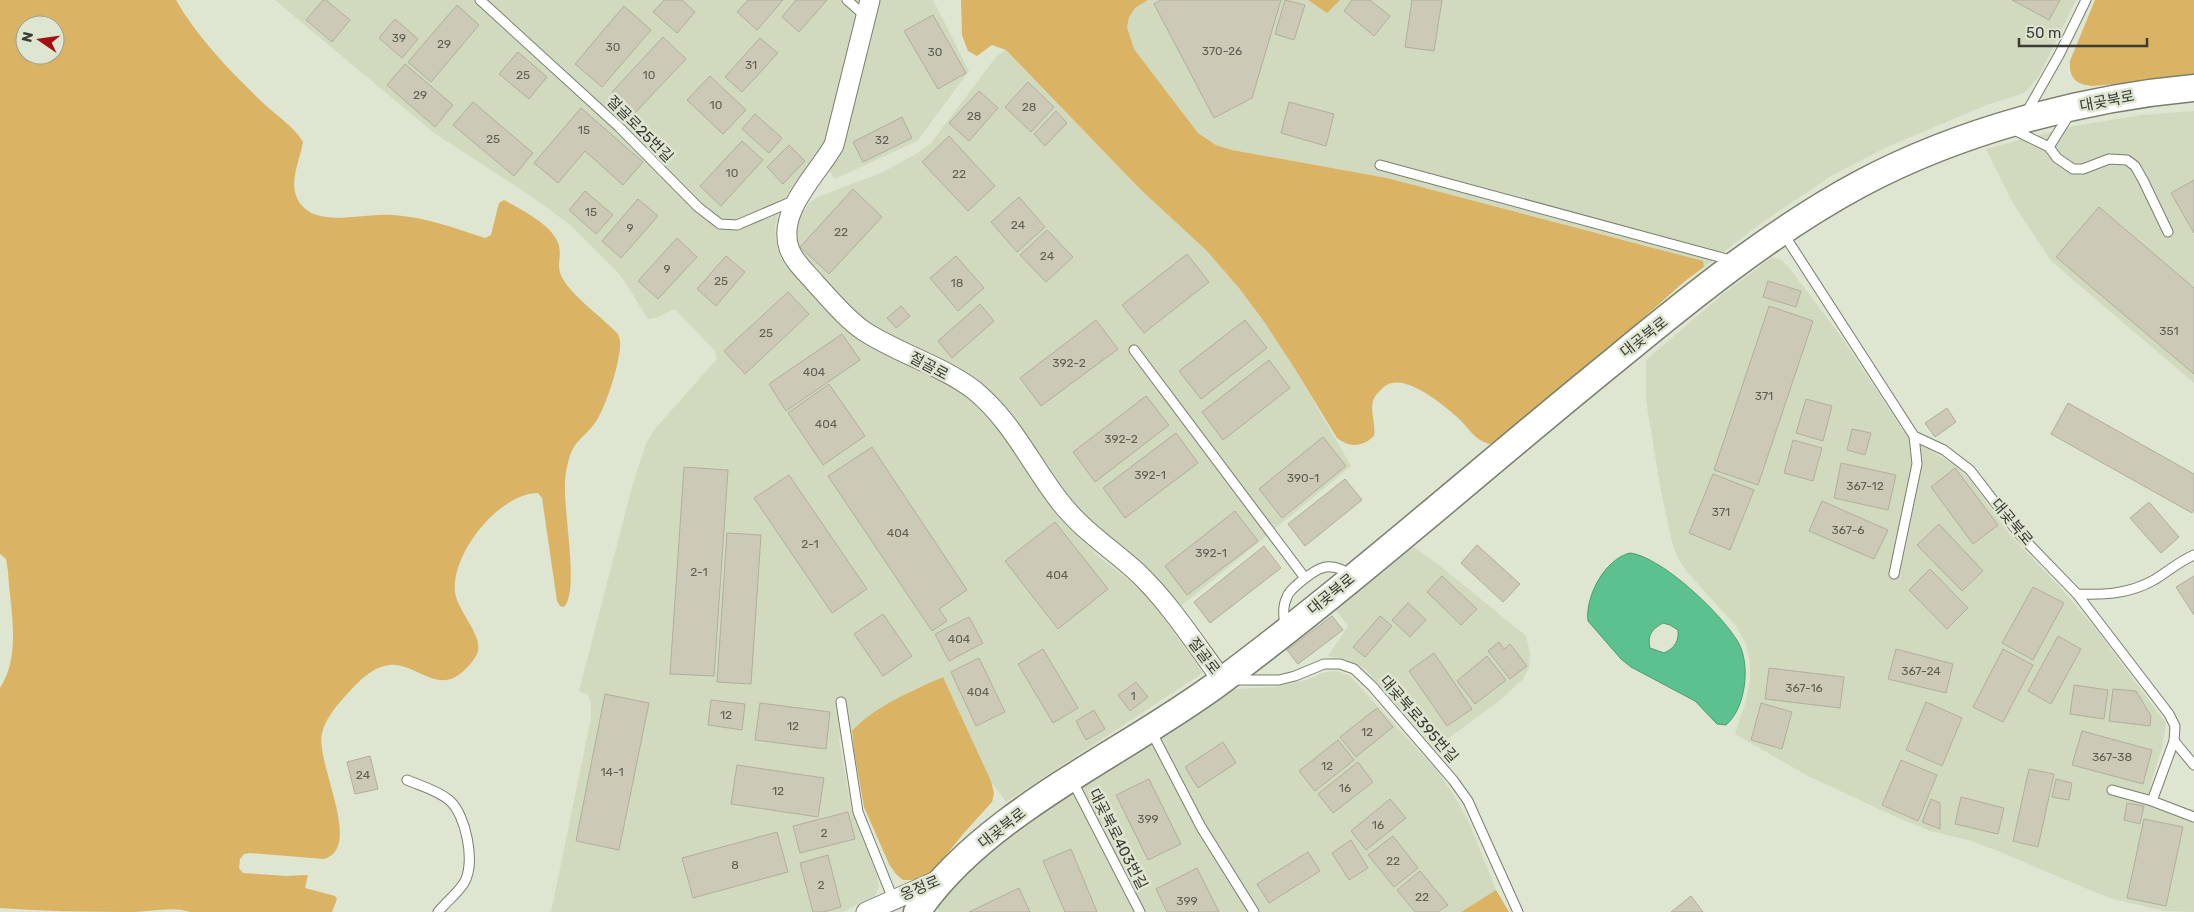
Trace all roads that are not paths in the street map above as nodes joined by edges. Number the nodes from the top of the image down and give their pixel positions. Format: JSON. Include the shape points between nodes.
{"nodes":[{"id":1,"x":480,"y":0,"type":"edge"},
{"id":2,"x":846,"y":0,"type":"edge"},
{"id":3,"x":2086,"y":0,"type":"edge"},
{"id":4,"x":868,"y":8,"type":"edge"},
{"id":5,"x":2194,"y":88,"type":"edge"},
{"id":6,"x":2075,"y":107,"type":"junction"},
{"id":7,"x":2012,"y":124,"type":"junction"},
{"id":8,"x":2049,"y":147,"type":"junction"},
{"id":9,"x":1380,"y":165,"type":"dead end"},
{"id":10,"x":796,"y":200,"type":"junction"},
{"id":11,"x":2168,"y":232,"type":"dead end"},
{"id":12,"x":1783,"y":233,"type":"junction"},
{"id":13,"x":1739,"y":263,"type":"junction"},
{"id":14,"x":1134,"y":350,"type":"dead end"},
{"id":15,"x":1914,"y":436,"type":"junction"},
{"id":16,"x":2194,"y":555,"type":"edge"},
{"id":17,"x":1894,"y":574,"type":"dead end"},
{"id":18,"x":1353,"y":576,"type":"junction"},
{"id":19,"x":1305,"y":578,"type":"junction"},
{"id":20,"x":2077,"y":594,"type":"junction"},
{"id":21,"x":1286,"y":630,"type":"junction"},
{"id":22,"x":1223,"y":680,"type":"junction"},
{"id":23,"x":841,"y":702,"type":"dead end"},
{"id":24,"x":1150,"y":729,"type":"junction"},
{"id":25,"x":2174,"y":741,"type":"junction"},
{"id":26,"x":2194,"y":765,"type":"edge"},
{"id":27,"x":407,"y":780,"type":"dead end"},
{"id":28,"x":1071,"y":780,"type":"junction"},
{"id":29,"x":2112,"y":790,"type":"dead end"},
{"id":30,"x":2152,"y":801,"type":"junction"},
{"id":31,"x":2194,"y":818,"type":"edge"},
{"id":32,"x":946,"y":877,"type":"junction"},
{"id":33,"x":894,"y":899,"type":"junction"},
{"id":34,"x":923,"y":909,"type":"edge"},
{"id":35,"x":438,"y":912,"type":"edge"},
{"id":36,"x":866,"y":912,"type":"edge"},
{"id":37,"x":1140,"y":912,"type":"edge"},
{"id":38,"x":1254,"y":912,"type":"edge"},
{"id":39,"x":1518,"y":912,"type":"edge"}],
"edges":[{"from":1,"to":10,"type":"lane","name":"절골로25번길","via":[[612,121],[698,207],[720,224],[737,225]]},
{"from":2,"to":4,"type":"lane","name":"절골로"},
{"from":3,"to":7,"type":"lane","via":[[2059,55]]},
{"from":4,"to":10,"type":"street","name":"절골로","via":[[834,145]]},
{"from":5,"to":6,"type":"street","name":"대곶북로"},
{"from":6,"to":7,"type":"street","name":"대곶북로"},
{"from":6,"to":8,"type":"lane"},
{"from":7,"to":8,"type":"lane"},
{"from":7,"to":12,"type":"street","name":"대곶북로","via":[[1930,152],[1861,184]]},
{"from":8,"to":11,"type":"lane","via":[[2073,169],[2084,169],[2109,159],[2127,160],[2135,166]]},
{"from":9,"to":13,"type":"lane"},
{"from":10,"to":22,"type":"street","name":"절골로","via":[[786,228],[789,249],[801,266],[842,312],[864,331],[974,390],[1010,426],[1061,503],[1094,538],[1158,594]]},
{"from":12,"to":13,"type":"street","name":"대곶북로"},
{"from":12,"to":15,"type":"lane"},
{"from":13,"to":18,"type":"street","name":"대곶북로","via":[[1544,417]]},
{"from":14,"to":19,"type":"lane"},
{"from":15,"to":17,"type":"lane","via":[[1917,464]]},
{"from":15,"to":20,"type":"lane","name":"대곶북로","via":[[1944,450],[1970,470],[2020,535]]},
{"from":16,"to":20,"type":"lane","via":[[2128,592]]},
{"from":18,"to":19,"type":"lane","via":[[1328,566]]},
{"from":18,"to":21,"type":"street","name":"대곶북로"},
{"from":19,"to":21,"type":"lane","via":[[1286,598],[1283,617]]},
{"from":20,"to":25,"type":"lane","name":"대곶북로","via":[[2169,714],[2175,726]]},
{"from":21,"to":22,"type":"street","name":"대곶북로"},
{"from":22,"to":24,"type":"street","name":"대곶북로"},
{"from":22,"to":39,"type":"lane","name":"대곶북로395번길","via":[[1279,680],[1324,664],[1354,668],[1463,794]]},
{"from":23,"to":33,"type":"lane","via":[[858,812]]},
{"from":24,"to":28,"type":"street","name":"대곶북로"},
{"from":24,"to":38,"type":"lane","via":[[1201,826]]},
{"from":25,"to":26,"type":"lane"},
{"from":25,"to":30,"type":"lane"},
{"from":27,"to":35,"type":"lane","via":[[450,801],[461,817],[465,834],[470,857],[468,874]]},
{"from":28,"to":32,"type":"street","name":"대곶북로","via":[[981,843]]},
{"from":28,"to":37,"type":"lane","name":"대곶북로403번길"},
{"from":29,"to":30,"type":"lane"},
{"from":30,"to":31,"type":"lane"},
{"from":32,"to":33,"type":"street","name":"옹정로"},
{"from":32,"to":34,"type":"street","name":"대곶북로"},
{"from":33,"to":36,"type":"street","name":"옹정로"}]}
